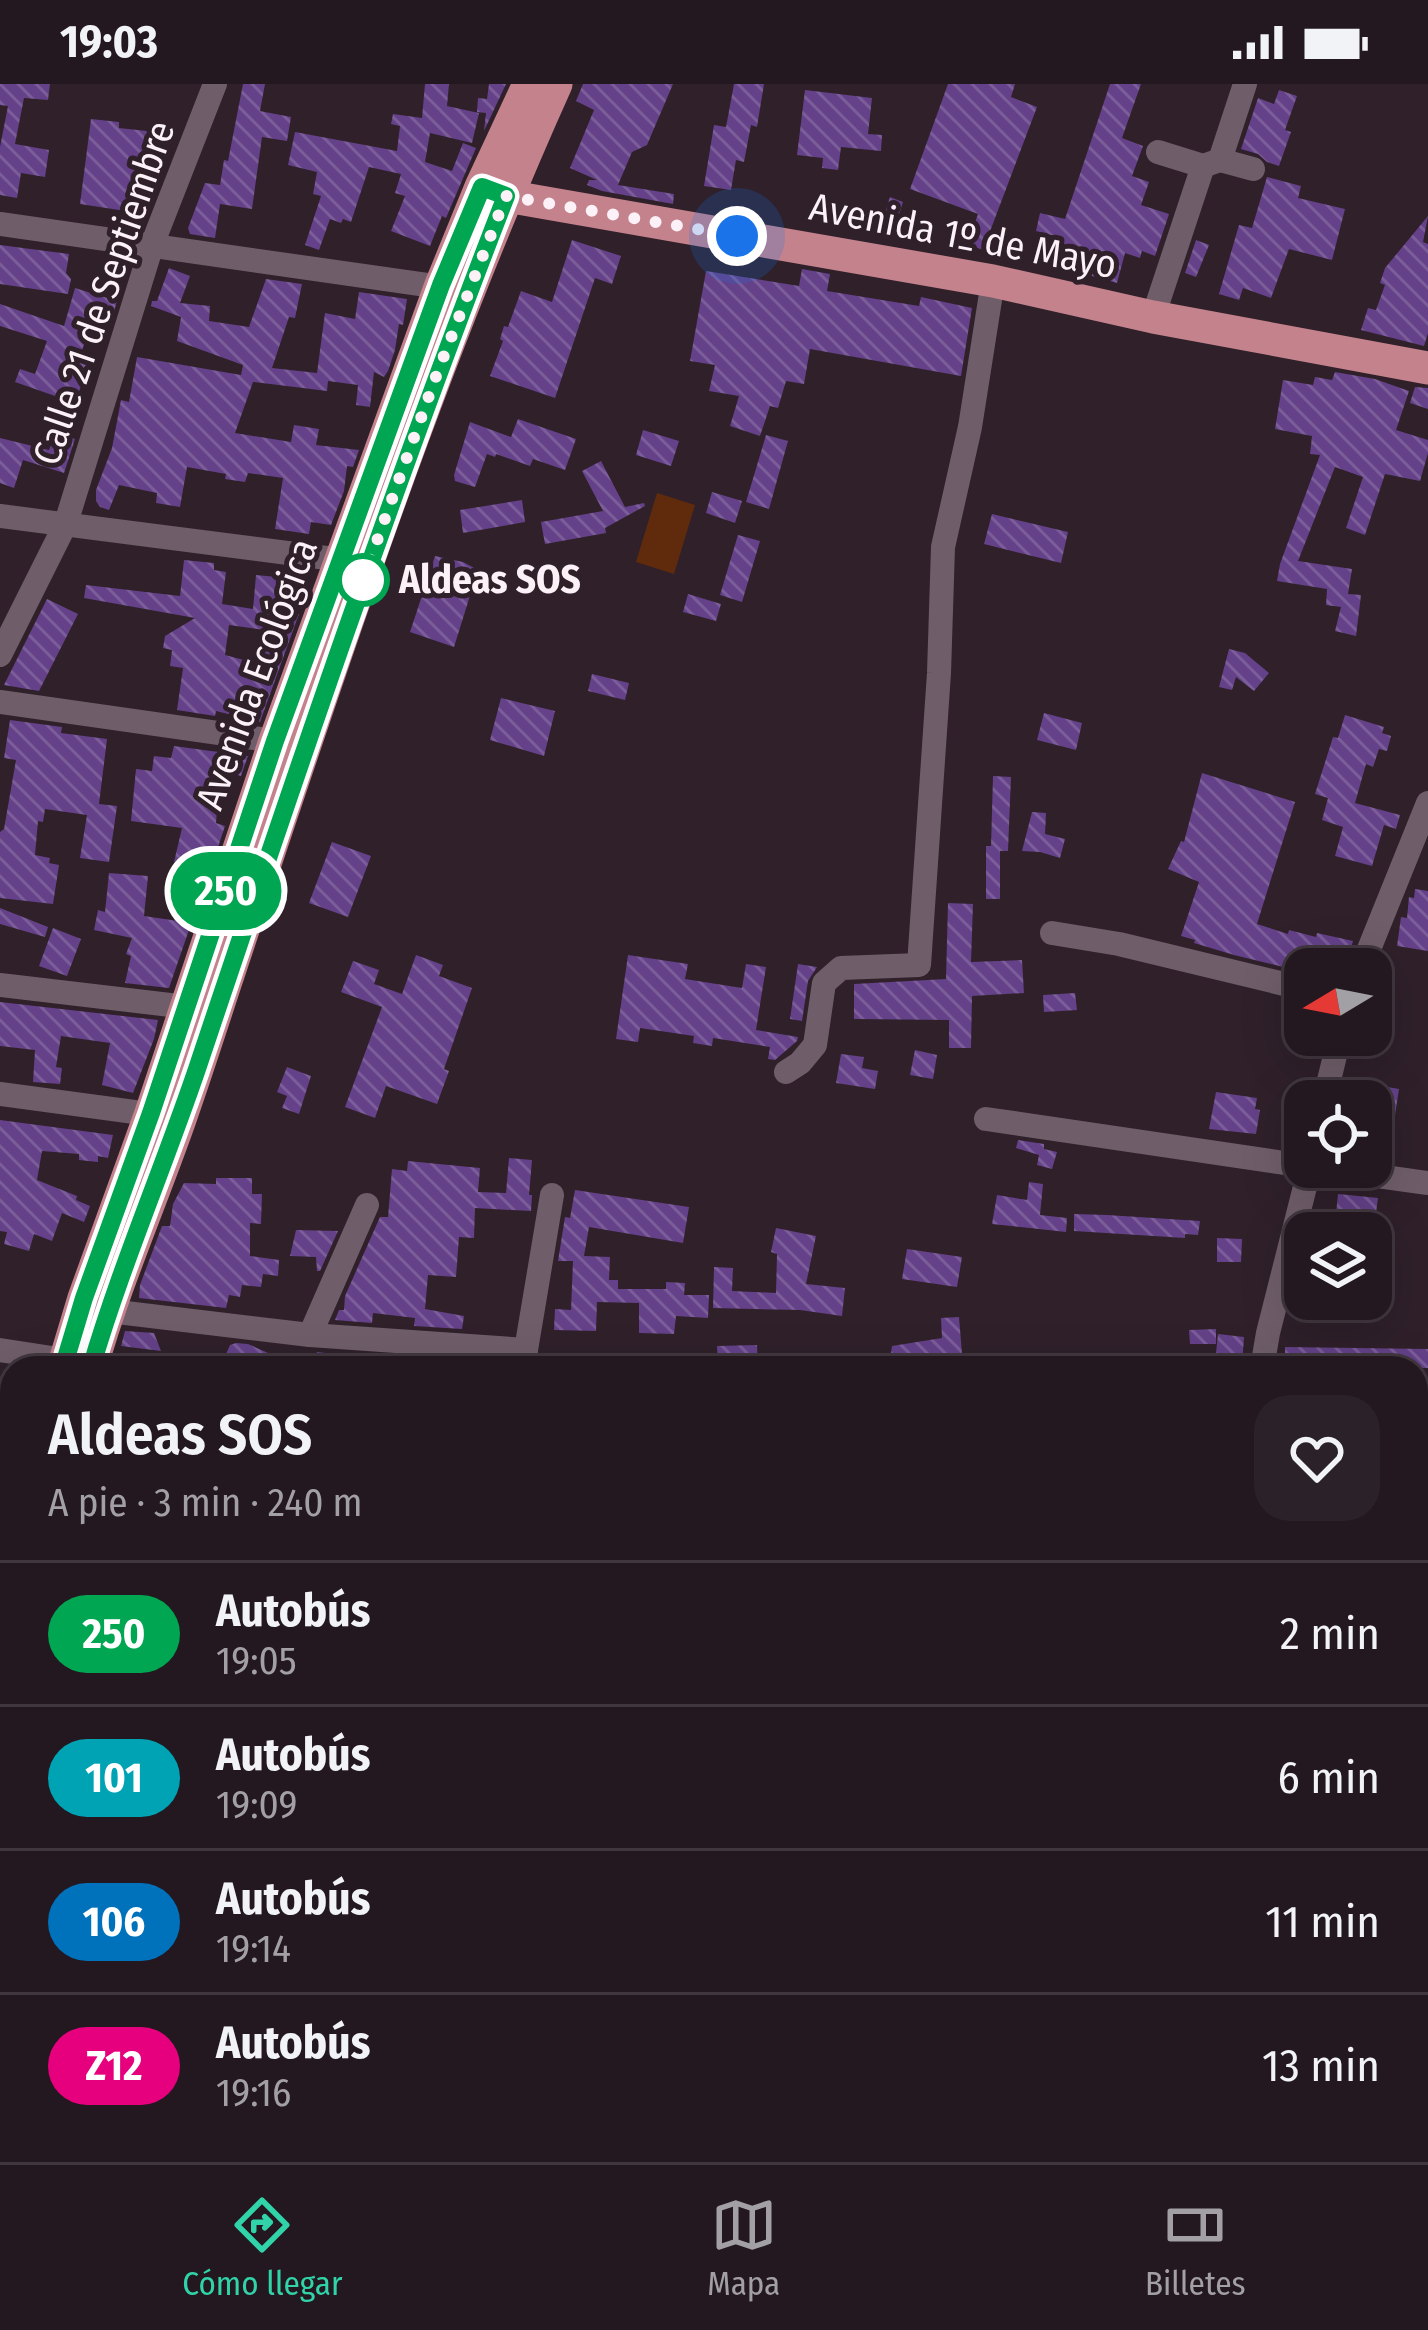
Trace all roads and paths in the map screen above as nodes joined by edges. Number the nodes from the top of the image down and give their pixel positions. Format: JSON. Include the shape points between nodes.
{"nodes":[{"id":1,"x":215,"y":84,"type":"edge"},
{"id":2,"x":529,"y":84,"type":"edge"},
{"id":3,"x":556,"y":84,"type":"edge"},
{"id":4,"x":1245,"y":84,"type":"edge"},
{"id":5,"x":1159,"y":152,"type":"dead end"},
{"id":6,"x":1211,"y":163,"type":"junction"},
{"id":7,"x":1253,"y":170,"type":"dead end"},
{"id":8,"x":494,"y":192,"type":"junction"},
{"id":9,"x":0,"y":224,"type":"edge"},
{"id":10,"x":152,"y":245,"type":"junction"},
{"id":11,"x":993,"y":281,"type":"junction"},
{"id":12,"x":455,"y":289,"type":"junction"},
{"id":13,"x":1153,"y":316,"type":"junction"},
{"id":14,"x":1428,"y":368,"type":"edge"},
{"id":15,"x":0,"y":516,"type":"edge"},
{"id":16,"x":66,"y":523,"type":"junction"},
{"id":17,"x":342,"y":560,"type":"junction"},
{"id":18,"x":0,"y":655,"type":"edge"},
{"id":19,"x":0,"y":702,"type":"edge"},
{"id":20,"x":275,"y":741,"type":"junction"},
{"id":21,"x":1428,"y":803,"type":"edge"},
{"id":22,"x":1052,"y":933,"type":"dead end"},
{"id":23,"x":1369,"y":948,"type":"edge"},
{"id":24,"x":1284,"y":984,"type":"edge"},
{"id":25,"x":0,"y":985,"type":"edge"},
{"id":26,"x":187,"y":1007,"type":"junction"},
{"id":27,"x":786,"y":1072,"type":"dead end"},
{"id":28,"x":0,"y":1094,"type":"edge"},
{"id":29,"x":166,"y":1116,"type":"junction"},
{"id":30,"x":986,"y":1119,"type":"dead end"},
{"id":31,"x":1284,"y":1163,"type":"edge"},
{"id":32,"x":1392,"y":1178,"type":"edge"},
{"id":33,"x":1428,"y":1183,"type":"edge"},
{"id":34,"x":1304,"y":1188,"type":"edge"},
{"id":35,"x":552,"y":1195,"type":"dead end"},
{"id":36,"x":367,"y":1205,"type":"dead end"},
{"id":37,"x":109,"y":1311,"type":"junction"},
{"id":38,"x":310,"y":1335,"type":"junction"},
{"id":39,"x":74,"y":1356,"type":"edge"},
{"id":40,"x":79,"y":1356,"type":"edge"},
{"id":41,"x":496,"y":1356,"type":"edge"},
{"id":42,"x":524,"y":1356,"type":"edge"},
{"id":43,"x":1264,"y":1356,"type":"edge"}],
"edges":[{"from":1,"to":10,"type":"street","name":"Calle 21 de Septiembre"},
{"from":2,"to":8,"type":"main road","name":"Avenida Ecológica"},
{"from":3,"to":8,"type":"main road","name":"Avenida Ecológica"},
{"from":4,"to":6,"type":"street"},
{"from":5,"to":6,"type":"street"},
{"from":6,"to":7,"type":"street"},
{"from":6,"to":13,"type":"street"},
{"from":8,"to":11,"type":"main road","name":"Avenida 1º de Mayo"},
{"from":8,"to":12,"type":"main road","name":"Avenida Ecológica"},
{"from":9,"to":10,"type":"street"},
{"from":10,"to":12,"type":"street"},
{"from":10,"to":16,"type":"street","name":"Calle 21 de Septiembre"},
{"from":11,"to":13,"type":"main road","name":"Avenida 1º de Mayo"},
{"from":11,"to":27,"type":"street","via":[[943,548],[919,965],[841,968],[824,983],[814,1045]]},
{"from":12,"to":17,"type":"main road","name":"Avenida Ecológica"},
{"from":12,"to":29,"type":"main road","name":"Avenida Ecológica","via":[[304,746]]},
{"from":13,"to":14,"type":"main road","name":"Avenida 1º de Mayo"},
{"from":15,"to":16,"type":"street"},
{"from":16,"to":17,"type":"street"},
{"from":16,"to":18,"type":"street","name":"Calle 21 de Septiembre"},
{"from":17,"to":20,"type":"main road","name":"Avenida Ecológica"},
{"from":19,"to":20,"type":"street"},
{"from":20,"to":26,"type":"main road","name":"Avenida Ecológica"},
{"from":21,"to":23,"type":"street"},
{"from":22,"to":24,"type":"street"},
{"from":25,"to":26,"type":"street"},
{"from":26,"to":29,"type":"main road","name":"Avenida Ecológica"},
{"from":28,"to":29,"type":"street"},
{"from":29,"to":37,"type":"main road","name":"Avenida Ecológica"},
{"from":29,"to":39,"type":"main road","name":"Avenida Ecológica","via":[[84,1298]]},
{"from":30,"to":31,"type":"street"},
{"from":32,"to":33,"type":"street"},
{"from":34,"to":43,"type":"street"},
{"from":35,"to":42,"type":"street"},
{"from":36,"to":38,"type":"street"},
{"from":37,"to":38,"type":"street"},
{"from":37,"to":40,"type":"main road","name":"Avenida Ecológica"},
{"from":38,"to":41,"type":"street"}]}
